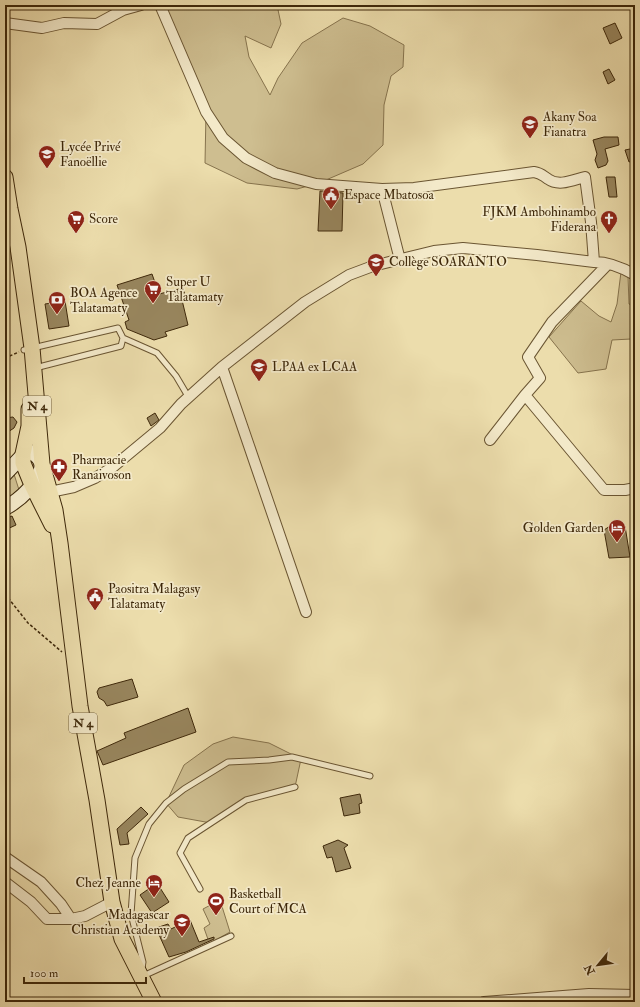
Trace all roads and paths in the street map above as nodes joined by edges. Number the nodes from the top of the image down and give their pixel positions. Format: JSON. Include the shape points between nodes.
{"nodes":[{"id":1,"x":141,"y":5,"type":"edge"},
{"id":2,"x":160,"y":5,"type":"edge"},
{"id":3,"x":5,"y":23,"type":"edge"},
{"id":4,"x":5,"y":177,"type":"edge"},
{"id":5,"x":382,"y":189,"type":"junction"},
{"id":6,"x":400,"y":260,"type":"junction"},
{"id":7,"x":594,"y":262,"type":"junction"},
{"id":8,"x":608,"y":264,"type":"junction"},
{"id":9,"x":635,"y":275,"type":"edge"},
{"id":10,"x":123,"y":338,"type":"junction"},
{"id":11,"x":28,"y":349,"type":"junction"},
{"id":12,"x":5,"y":358,"type":"edge"},
{"id":13,"x":222,"y":367,"type":"junction"},
{"id":14,"x":30,"y":368,"type":"junction"},
{"id":15,"x":525,"y":395,"type":"junction"},
{"id":16,"x":189,"y":398,"type":"junction"},
{"id":17,"x":490,"y":440,"type":"dead end"},
{"id":18,"x":23,"y":454,"type":"junction"},
{"id":19,"x":42,"y":464,"type":"junction"},
{"id":20,"x":5,"y":474,"type":"edge"},
{"id":21,"x":635,"y":488,"type":"edge"},
{"id":22,"x":36,"y":492,"type":"junction"},
{"id":23,"x":5,"y":508,"type":"edge"},
{"id":24,"x":5,"y":594,"type":"edge"},
{"id":25,"x":306,"y":612,"type":"dead end"},
{"id":26,"x":75,"y":664,"type":"junction"},
{"id":27,"x":370,"y":776,"type":"dead end"},
{"id":28,"x":296,"y":787,"type":"dead end"},
{"id":29,"x":5,"y":857,"type":"edge"},
{"id":30,"x":5,"y":882,"type":"edge"},
{"id":31,"x":200,"y":889,"type":"dead end"},
{"id":32,"x":112,"y":902,"type":"junction"},
{"id":33,"x":71,"y":919,"type":"junction"},
{"id":34,"x":231,"y":936,"type":"dead end"},
{"id":35,"x":140,"y":974,"type":"junction"},
{"id":36,"x":635,"y":995,"type":"edge"},
{"id":37,"x":598,"y":998,"type":"edge"},
{"id":38,"x":154,"y":1002,"type":"edge"},
{"id":39,"x":484,"y":1002,"type":"edge"}],
"edges":[{"from":1,"to":3,"type":"street","via":[[122,10],[97,24],[64,23],[42,28]]},
{"from":2,"to":5,"type":"street","via":[[206,112],[223,138],[246,158],[275,173],[316,184]]},
{"from":4,"to":11,"type":"main road","number":"N 4","via":[[10,209],[10,246]]},
{"from":5,"to":6,"type":"street"},
{"from":5,"to":7,"type":"street","via":[[414,188],[534,172],[541,173],[556,183],[585,177]]},
{"from":6,"to":7,"type":"street","via":[[434,251],[463,248]]},
{"from":6,"to":13,"type":"street","via":[[349,275],[305,302]]},
{"from":7,"to":8,"type":"street"},
{"from":8,"to":9,"type":"street"},
{"from":8,"to":15,"type":"street","via":[[552,322],[528,357],[540,378]]},
{"from":10,"to":11,"type":"lane","via":[[118,328]]},
{"from":10,"to":14,"type":"lane","via":[[121,346]]},
{"from":10,"to":16,"type":"lane","via":[[157,353],[176,376]]},
{"from":11,"to":12,"type":"path"},
{"from":11,"to":14,"type":"main road","number":"N 4"},
{"from":13,"to":16,"type":"street"},
{"from":13,"to":25,"type":"street"},
{"from":14,"to":18,"type":"main road","number":"N 4","via":[[29,426]]},
{"from":14,"to":19,"type":"main road","number":"N 4"},
{"from":15,"to":17,"type":"street"},
{"from":15,"to":21,"type":"street","via":[[604,490]]},
{"from":16,"to":22,"type":"street","via":[[160,428],[114,467],[74,487]]},
{"from":18,"to":19,"type":"main road","via":[[34,453]]},
{"from":18,"to":20,"type":"main road"},
{"from":18,"to":22,"type":"main road","number":"N 4","via":[[23,463]]},
{"from":19,"to":22,"type":"main road","number":"N 4"},
{"from":22,"to":23,"type":"main road"},
{"from":22,"to":26,"type":"main road","number":"N 4","via":[[60,543]]},
{"from":24,"to":26,"type":"path","via":[[28,623]]},
{"from":26,"to":32,"type":"main road","number":"N 4"},
{"from":27,"to":35,"type":"lane","via":[[292,757],[228,762],[166,803],[149,824],[135,858],[131,914],[143,962]]},
{"from":28,"to":31,"type":"lane","via":[[246,800],[188,838],[180,853]]},
{"from":29,"to":33,"type":"street","via":[[41,882]]},
{"from":30,"to":33,"type":"street","via":[[32,902],[47,919]]},
{"from":32,"to":33,"type":"street","via":[[85,916]]},
{"from":32,"to":35,"type":"main road","via":[[122,939]]},
{"from":34,"to":35,"type":"lane"},
{"from":35,"to":38,"type":"main road"},
{"from":36,"to":37,"type":"street"},
{"from":37,"to":39,"type":"street","via":[[569,995]]}]}
